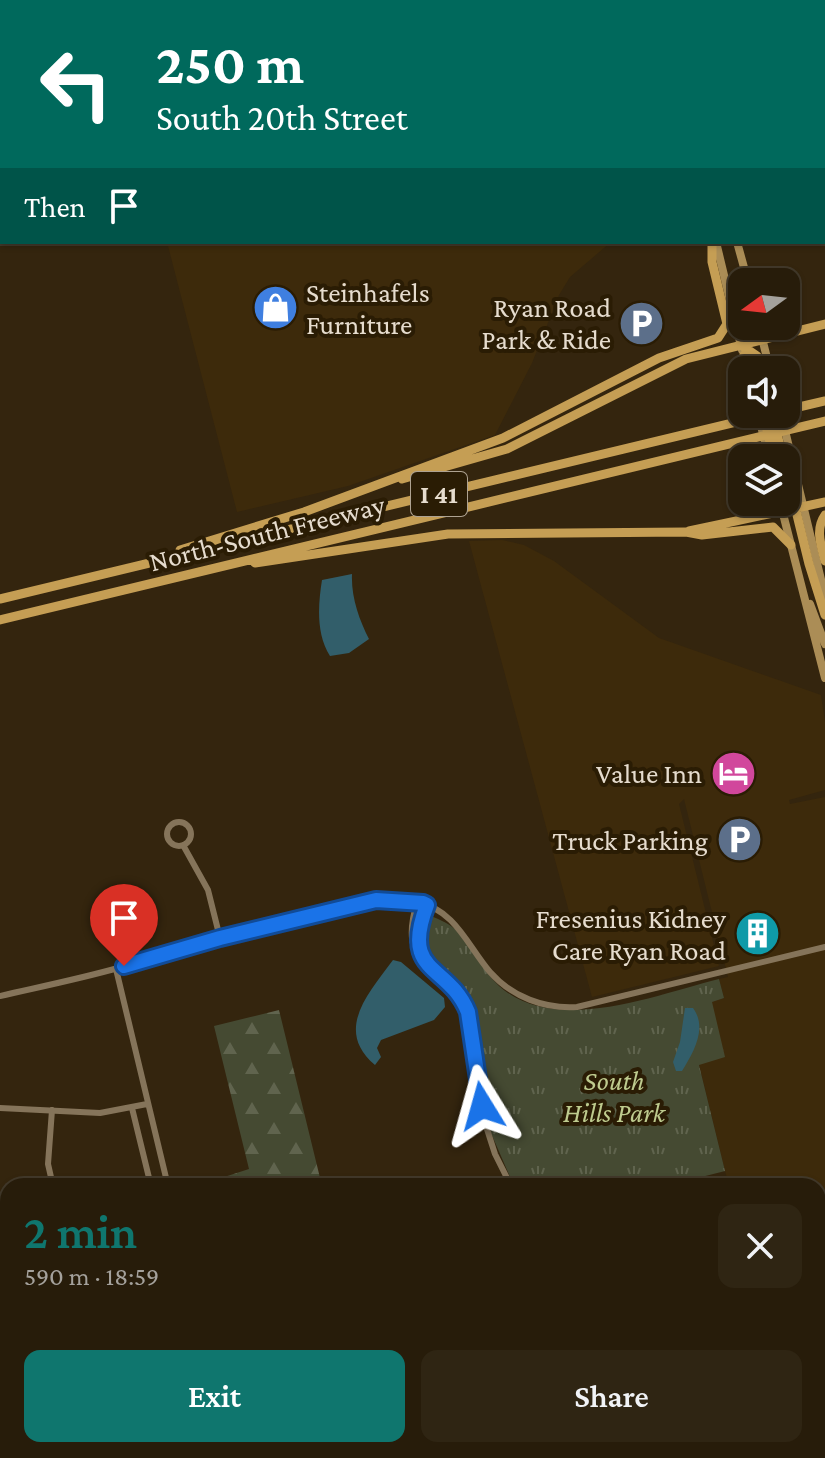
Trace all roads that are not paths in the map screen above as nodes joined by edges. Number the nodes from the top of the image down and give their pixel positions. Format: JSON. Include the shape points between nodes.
{"nodes":[{"id":1,"x":714,"y":244,"type":"edge"},
{"id":2,"x":715,"y":244,"type":"edge"},
{"id":3,"x":738,"y":244,"type":"edge"},
{"id":4,"x":744,"y":268,"type":"edge"},
{"id":5,"x":825,"y":321,"type":"edge"},
{"id":6,"x":800,"y":325,"type":"edge"},
{"id":7,"x":800,"y":328,"type":"edge"},
{"id":8,"x":760,"y":340,"type":"edge"},
{"id":9,"x":742,"y":350,"type":"junction"},
{"id":10,"x":744,"y":356,"type":"edge"},
{"id":11,"x":757,"y":356,"type":"edge"},
{"id":12,"x":825,"y":401,"type":"edge"},
{"id":13,"x":800,"y":407,"type":"edge"},
{"id":14,"x":825,"y":421,"type":"edge"},
{"id":15,"x":728,"y":424,"type":"edge"},
{"id":16,"x":383,"y":484,"type":"junction"},
{"id":17,"x":825,"y":502,"type":"edge"},
{"id":18,"x":800,"y":504,"type":"edge"},
{"id":19,"x":825,"y":515,"type":"edge"},
{"id":20,"x":747,"y":516,"type":"edge"},
{"id":21,"x":783,"y":516,"type":"edge"},
{"id":22,"x":798,"y":516,"type":"edge"},
{"id":23,"x":799,"y":516,"type":"edge"},
{"id":24,"x":686,"y":532,"type":"junction"},
{"id":25,"x":791,"y":545,"type":"junction"},
{"id":26,"x":825,"y":561,"type":"edge"},
{"id":27,"x":220,"y":567,"type":"junction"},
{"id":28,"x":108,"y":573,"type":"junction"},
{"id":29,"x":800,"y":582,"type":"junction"},
{"id":30,"x":825,"y":596,"type":"edge"},
{"id":31,"x":0,"y":599,"type":"edge"},
{"id":32,"x":825,"y":615,"type":"edge"},
{"id":33,"x":0,"y":620,"type":"edge"},
{"id":34,"x":825,"y":644,"type":"edge"},
{"id":35,"x":825,"y":678,"type":"edge"},
{"id":36,"x":183,"y":845,"type":"dead end"},
{"id":37,"x":422,"y":903,"type":"junction"},
{"id":38,"x":220,"y":938,"type":"junction"},
{"id":39,"x":825,"y":947,"type":"edge"},
{"id":40,"x":116,"y":969,"type":"junction"},
{"id":41,"x":0,"y":996,"type":"edge"},
{"id":42,"x":147,"y":1104,"type":"junction"},
{"id":43,"x":0,"y":1108,"type":"edge"},
{"id":44,"x":132,"y":1108,"type":"junction"},
{"id":45,"x":52,"y":1110,"type":"junction"},
{"id":46,"x":51,"y":1178,"type":"edge"},
{"id":47,"x":149,"y":1178,"type":"edge"},
{"id":48,"x":166,"y":1178,"type":"edge"},
{"id":49,"x":507,"y":1178,"type":"edge"}],
"edges":[{"from":1,"to":16,"type":"highway","via":[[712,262],[727,324],[718,338],[659,358],[503,438]]},
{"from":2,"to":9,"type":"main road"},
{"from":3,"to":4,"type":"main road"},
{"from":5,"to":6,"type":"highway"},
{"from":5,"to":7,"type":"highway"},
{"from":8,"to":9,"type":"highway"},
{"from":9,"to":10,"type":"highway"},
{"from":9,"to":11,"type":"highway"},
{"from":9,"to":16,"type":"highway","via":[[686,359],[507,449]]},
{"from":12,"to":13,"type":"highway"},
{"from":14,"to":27,"type":"highway","name":"North-South Freeway","number":"I 41"},
{"from":15,"to":28,"type":"highway","name":"North-South Freeway","number":"I 41"},
{"from":16,"to":28,"type":"highway"},
{"from":17,"to":18,"type":"highway"},
{"from":19,"to":26,"type":"highway","via":[[819,535]]},
{"from":20,"to":24,"type":"highway"},
{"from":21,"to":25,"type":"main road"},
{"from":22,"to":32,"type":"highway"},
{"from":23,"to":30,"type":"main road"},
{"from":24,"to":25,"type":"highway","via":[[773,527]]},
{"from":24,"to":27,"type":"highway","via":[[448,534]]},
{"from":25,"to":29,"type":"main road"},
{"from":27,"to":33,"type":"highway","name":"North-South Freeway","number":"I 41"},
{"from":28,"to":31,"type":"highway","name":"North-South Freeway","number":"I 41"},
{"from":29,"to":34,"type":"main road"},
{"from":29,"to":35,"type":"main road"},
{"from":36,"to":38,"type":"street","via":[[202,876]]},
{"from":37,"to":38,"type":"street","via":[[376,900]]},
{"from":37,"to":39,"type":"street","via":[[460,928],[504,985],[545,1005],[577,1007]]},
{"from":37,"to":49,"type":"street","via":[[410,934],[413,949],[462,998],[468,1012],[486,1126]]},
{"from":38,"to":40,"type":"street"},
{"from":40,"to":41,"type":"street"},
{"from":40,"to":42,"type":"street"},
{"from":42,"to":44,"type":"street"},
{"from":42,"to":48,"type":"street"},
{"from":43,"to":45,"type":"street"},
{"from":44,"to":45,"type":"street","via":[[100,1113]]},
{"from":44,"to":47,"type":"street"},
{"from":45,"to":46,"type":"street"}]}
